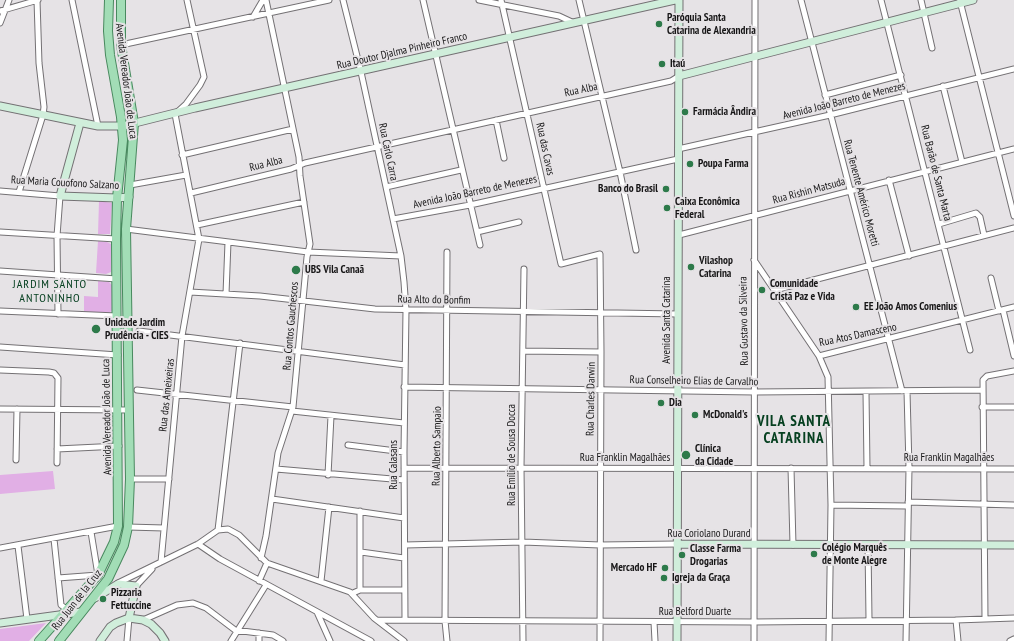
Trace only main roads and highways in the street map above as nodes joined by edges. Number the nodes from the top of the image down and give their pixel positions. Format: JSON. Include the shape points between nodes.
{"nodes":[{"id":1,"x":109,"y":0,"type":"edge"},
{"id":2,"x":120,"y":0,"type":"edge"},
{"id":3,"x":128,"y":527,"type":"joint"},
{"id":4,"x":39,"y":641,"type":"edge"},
{"id":5,"x":59,"y":641,"type":"edge"}],
"edges":[{"from":1,"to":4,"type":"main road","name":"Avenida Vereador João de Luca","via":[[107,16],[110,55],[122,126],[123,154],[117,198],[116,239],[118,526],[112,547],[94,576]]},
{"from":2,"to":3,"type":"main road","name":"Avenida Vereador João de Luca","via":[[121,45],[134,123],[126,229],[130,479]]},
{"from":3,"to":5,"type":"main road","name":"Rua Juan de la Cruz","via":[[122,552],[108,586],[81,612]]}]}
